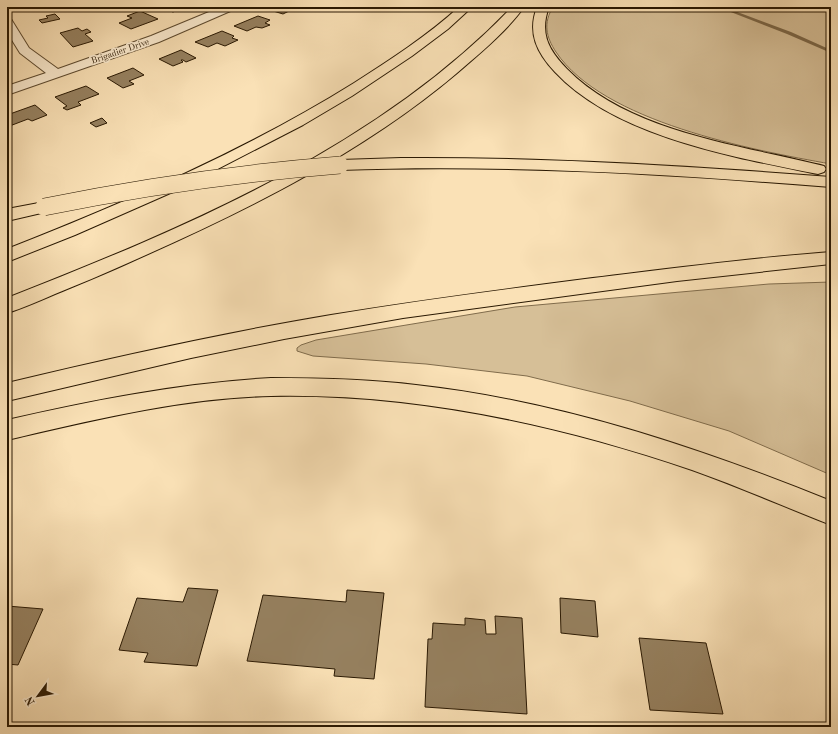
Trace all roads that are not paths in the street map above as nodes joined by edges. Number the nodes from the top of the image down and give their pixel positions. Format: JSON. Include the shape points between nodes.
{"nodes":[{"id":1,"x":231,"y":7,"type":"edge"},
{"id":2,"x":466,"y":7,"type":"edge"},
{"id":3,"x":518,"y":7,"type":"edge"},
{"id":4,"x":543,"y":7,"type":"edge"},
{"id":5,"x":7,"y":22,"type":"edge"},
{"id":6,"x":56,"y":74,"type":"junction"},
{"id":7,"x":7,"y":91,"type":"edge"},
{"id":8,"x":831,"y":171,"type":"edge"},
{"id":9,"x":831,"y":182,"type":"edge"},
{"id":10,"x":7,"y":215,"type":"edge"},
{"id":11,"x":7,"y":256,"type":"edge"},
{"id":12,"x":831,"y":258,"type":"edge"},
{"id":13,"x":7,"y":306,"type":"edge"},
{"id":14,"x":7,"y":392,"type":"edge"},
{"id":15,"x":7,"y":430,"type":"edge"},
{"id":16,"x":831,"y":513,"type":"edge"}],
"edges":[{"from":1,"to":6,"type":"street","name":"Brigadier Drive","via":[[155,39]]},
{"from":2,"to":11,"type":"highway","via":[[403,57],[288,129],[148,196]]},
{"from":3,"to":13,"type":"highway","via":[[494,33],[450,72],[390,118],[345,146],[187,230]]},
{"from":4,"to":8,"type":"highway","via":[[539,17],[538,34],[547,55],[568,79],[605,104],[650,125],[694,140]]},
{"from":5,"to":6,"type":"street","via":[[24,50]]},
{"from":6,"to":7,"type":"street","name":"Brigadier Drive"},
{"from":9,"to":10,"type":"highway","bridge":true,"via":[[550,163],[447,161],[340,165],[167,183]]},
{"from":12,"to":14,"type":"highway","via":[[726,267],[376,315],[224,343]]},
{"from":15,"to":16,"type":"highway","via":[[130,404],[198,393],[269,387],[337,387],[398,392],[511,409],[580,424],[762,483]]}]}
